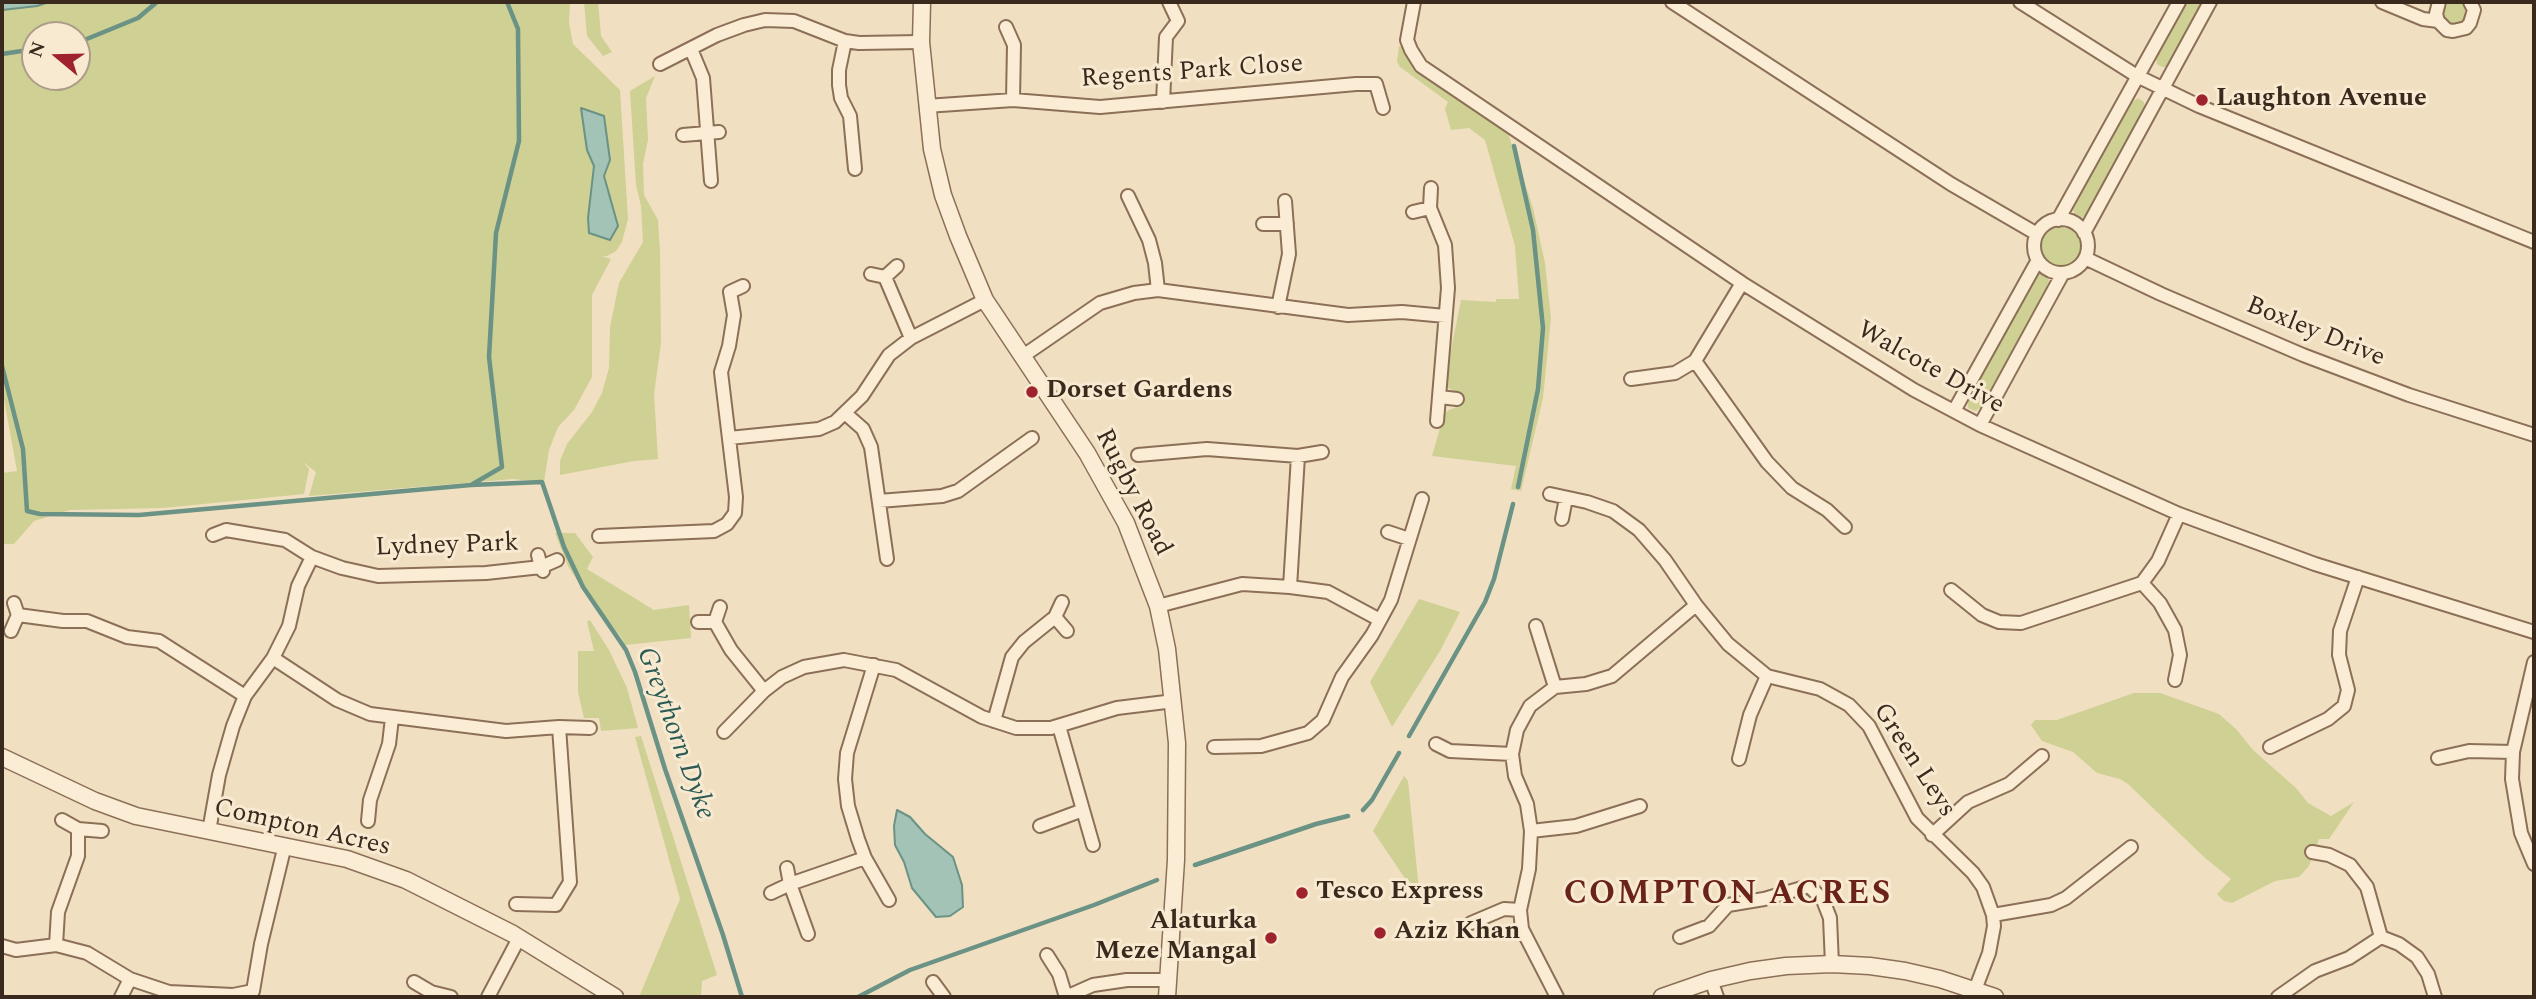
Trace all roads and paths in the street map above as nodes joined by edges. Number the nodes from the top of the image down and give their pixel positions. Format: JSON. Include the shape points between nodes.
{"nodes":[{"id":1,"x":922,"y":2,"type":"edge"},
{"id":2,"x":1169,"y":2,"type":"edge"},
{"id":3,"x":1414,"y":2,"type":"edge"},
{"id":4,"x":1672,"y":2,"type":"edge"},
{"id":5,"x":2020,"y":2,"type":"edge"},
{"id":6,"x":2179,"y":2,"type":"edge"},
{"id":7,"x":2210,"y":2,"type":"edge"},
{"id":8,"x":2382,"y":2,"type":"edge"},
{"id":9,"x":2439,"y":2,"type":"edge"},
{"id":10,"x":2470,"y":2,"type":"edge"},
{"id":11,"x":2438,"y":20,"type":"junction"},
{"id":12,"x":1006,"y":27,"type":"dead end"},
{"id":13,"x":845,"y":41,"type":"junction"},
{"id":14,"x":921,"y":42,"type":"junction"},
{"id":15,"x":691,"y":49,"type":"junction"},
{"id":16,"x":660,"y":64,"type":"dead end"},
{"id":17,"x":1378,"y":70,"type":"dead end"},
{"id":18,"x":2137,"y":76,"type":"junction"},
{"id":19,"x":1376,"y":84,"type":"junction"},
{"id":20,"x":2162,"y":89,"type":"junction"},
{"id":21,"x":1013,"y":100,"type":"junction"},
{"id":22,"x":1163,"y":102,"type":"junction"},
{"id":23,"x":926,"y":106,"type":"junction"},
{"id":24,"x":1383,"y":108,"type":"dead end"},
{"id":25,"x":713,"y":133,"type":"junction"},
{"id":26,"x":683,"y":135,"type":"dead end"},
{"id":27,"x":855,"y":169,"type":"dead end"},
{"id":28,"x":711,"y":181,"type":"dead end"},
{"id":29,"x":1432,"y":188,"type":"dead end"},
{"id":30,"x":1128,"y":196,"type":"dead end"},
{"id":31,"x":1284,"y":201,"type":"dead end"},
{"id":32,"x":1430,"y":208,"type":"junction"},
{"id":33,"x":1413,"y":212,"type":"dead end"},
{"id":34,"x":2058,"y":220,"type":"junction"},
{"id":35,"x":1287,"y":223,"type":"junction"},
{"id":36,"x":1263,"y":224,"type":"dead end"},
{"id":37,"x":2084,"y":233,"type":"junction"},
{"id":38,"x":2037,"y":234,"type":"junction"},
{"id":39,"x":2534,"y":242,"type":"edge"},
{"id":40,"x":2085,"y":258,"type":"junction"},
{"id":41,"x":2038,"y":260,"type":"junction"},
{"id":42,"x":897,"y":266,"type":"dead end"},
{"id":43,"x":2063,"y":273,"type":"junction"},
{"id":44,"x":871,"y":274,"type":"dead end"},
{"id":45,"x":885,"y":277,"type":"junction"},
{"id":46,"x":1742,"y":283,"type":"junction"},
{"id":47,"x":743,"y":286,"type":"dead end"},
{"id":48,"x":1158,"y":290,"type":"junction"},
{"id":49,"x":985,"y":300,"type":"junction"},
{"id":50,"x":1278,"y":307,"type":"junction"},
{"id":51,"x":1445,"y":316,"type":"junction"},
{"id":52,"x":911,"y":338,"type":"junction"},
{"id":53,"x":1023,"y":356,"type":"junction"},
{"id":54,"x":1695,"y":361,"type":"junction"},
{"id":55,"x":1631,"y":379,"type":"dead end"},
{"id":56,"x":1439,"y":397,"type":"junction"},
{"id":57,"x":1457,"y":399,"type":"dead end"},
{"id":58,"x":1954,"y":411,"type":"junction"},
{"id":59,"x":846,"y":414,"type":"junction"},
{"id":60,"x":1437,"y":421,"type":"dead end"},
{"id":61,"x":1980,"y":425,"type":"junction"},
{"id":62,"x":2534,"y":435,"type":"edge"},
{"id":63,"x":729,"y":438,"type":"junction"},
{"id":64,"x":1032,"y":438,"type":"dead end"},
{"id":65,"x":1018,"y":448,"type":"junction"},
{"id":66,"x":1322,"y":452,"type":"dead end"},
{"id":67,"x":1138,"y":455,"type":"dead end"},
{"id":68,"x":1298,"y":456,"type":"junction"},
{"id":69,"x":1026,"y":459,"type":"dead end"},
{"id":70,"x":1550,"y":495,"type":"dead end"},
{"id":71,"x":1566,"y":498,"type":"junction"},
{"id":72,"x":1422,"y":499,"type":"dead end"},
{"id":73,"x":879,"y":501,"type":"junction"},
{"id":74,"x":2179,"y":514,"type":"junction"},
{"id":75,"x":1562,"y":519,"type":"dead end"},
{"id":76,"x":1830,"y":528,"type":"dead end"},
{"id":77,"x":1388,"y":532,"type":"dead end"},
{"id":78,"x":213,"y":535,"type":"dead end"},
{"id":79,"x":599,"y":536,"type":"dead end"},
{"id":80,"x":1409,"y":539,"type":"junction"},
{"id":81,"x":312,"y":556,"type":"junction"},
{"id":82,"x":887,"y":559,"type":"dead end"},
{"id":83,"x":557,"y":560,"type":"dead end"},
{"id":84,"x":2358,"y":578,"type":"junction"},
{"id":85,"x":2142,"y":583,"type":"junction"},
{"id":86,"x":1290,"y":587,"type":"junction"},
{"id":87,"x":1971,"y":588,"type":"dead end"},
{"id":88,"x":1062,"y":602,"type":"dead end"},
{"id":89,"x":1696,"y":605,"type":"junction"},
{"id":90,"x":720,"y":607,"type":"dead end"},
{"id":91,"x":1158,"y":607,"type":"junction"},
{"id":92,"x":1055,"y":617,"type":"junction"},
{"id":93,"x":1380,"y":620,"type":"junction"},
{"id":94,"x":698,"y":622,"type":"dead end"},
{"id":95,"x":715,"y":622,"type":"junction"},
{"id":96,"x":1536,"y":626,"type":"dead end"},
{"id":97,"x":11,"y":631,"type":"dead end"},
{"id":98,"x":1068,"y":631,"type":"dead end"},
{"id":99,"x":2534,"y":632,"type":"edge"},
{"id":100,"x":273,"y":658,"type":"junction"},
{"id":101,"x":2534,"y":662,"type":"edge"},
{"id":102,"x":874,"y":665,"type":"junction"},
{"id":103,"x":1767,"y":676,"type":"junction"},
{"id":104,"x":2175,"y":680,"type":"dead end"},
{"id":105,"x":1555,"y":687,"type":"junction"},
{"id":106,"x":764,"y":691,"type":"junction"},
{"id":107,"x":245,"y":696,"type":"junction"},
{"id":108,"x":1174,"y":701,"type":"junction"},
{"id":109,"x":392,"y":718,"type":"junction"},
{"id":110,"x":994,"y":721,"type":"junction"},
{"id":111,"x":1059,"y":726,"type":"junction"},
{"id":112,"x":559,"y":727,"type":"junction"},
{"id":113,"x":590,"y":728,"type":"dead end"},
{"id":114,"x":723,"y":732,"type":"dead end"},
{"id":115,"x":1436,"y":744,"type":"dead end"},
{"id":116,"x":1213,"y":747,"type":"dead end"},
{"id":117,"x":2270,"y":747,"type":"dead end"},
{"id":118,"x":2513,"y":752,"type":"junction"},
{"id":119,"x":1512,"y":754,"type":"junction"},
{"id":120,"x":2042,"y":756,"type":"dead end"},
{"id":121,"x":2,"y":757,"type":"edge"},
{"id":122,"x":2438,"y":758,"type":"dead end"},
{"id":123,"x":1739,"y":759,"type":"dead end"},
{"id":124,"x":1640,"y":806,"type":"dead end"},
{"id":125,"x":1083,"y":810,"type":"junction"},
{"id":126,"x":62,"y":820,"type":"dead end"},
{"id":127,"x":368,"y":821,"type":"dead end"},
{"id":128,"x":1040,"y":826,"type":"dead end"},
{"id":129,"x":78,"y":829,"type":"junction"},
{"id":130,"x":102,"y":831,"type":"dead end"},
{"id":131,"x":209,"y":831,"type":"junction"},
{"id":132,"x":1531,"y":831,"type":"junction"},
{"id":133,"x":1932,"y":835,"type":"junction"},
{"id":134,"x":285,"y":845,"type":"junction"},
{"id":135,"x":1093,"y":845,"type":"dead end"},
{"id":136,"x":2131,"y":847,"type":"dead end"},
{"id":137,"x":2312,"y":852,"type":"dead end"},
{"id":138,"x":865,"y":858,"type":"junction"},
{"id":139,"x":2534,"y":864,"type":"edge"},
{"id":140,"x":787,"y":868,"type":"dead end"},
{"id":141,"x":790,"y":884,"type":"junction"},
{"id":142,"x":771,"y":893,"type":"dead end"},
{"id":143,"x":889,"y":900,"type":"dead end"},
{"id":144,"x":516,"y":904,"type":"dead end"},
{"id":145,"x":1520,"y":910,"type":"junction"},
{"id":146,"x":1993,"y":915,"type":"junction"},
{"id":147,"x":1471,"y":923,"type":"dead end"},
{"id":148,"x":808,"y":934,"type":"dead end"},
{"id":149,"x":1680,"y":937,"type":"dead end"},
{"id":150,"x":2381,"y":937,"type":"junction"},
{"id":151,"x":519,"y":938,"type":"junction"},
{"id":152,"x":57,"y":945,"type":"junction"},
{"id":153,"x":2,"y":946,"type":"edge"},
{"id":154,"x":1047,"y":955,"type":"dead end"},
{"id":155,"x":1832,"y":964,"type":"junction"},
{"id":156,"x":130,"y":979,"type":"junction"},
{"id":157,"x":1168,"y":980,"type":"junction"},
{"id":158,"x":1711,"y":980,"type":"junction"},
{"id":159,"x":414,"y":982,"type":"dead end"},
{"id":160,"x":933,"y":982,"type":"dead end"},
{"id":161,"x":1975,"y":990,"type":"junction"},
{"id":162,"x":253,"y":994,"type":"edge"},
{"id":163,"x":121,"y":997,"type":"edge"},
{"id":164,"x":452,"y":997,"type":"edge"},
{"id":165,"x":488,"y":997,"type":"edge"},
{"id":166,"x":615,"y":997,"type":"edge"},
{"id":167,"x":944,"y":997,"type":"edge"},
{"id":168,"x":1066,"y":997,"type":"edge"},
{"id":169,"x":1167,"y":997,"type":"edge"},
{"id":170,"x":1558,"y":997,"type":"edge"},
{"id":171,"x":1662,"y":997,"type":"edge"},
{"id":172,"x":1717,"y":997,"type":"edge"},
{"id":173,"x":1994,"y":997,"type":"edge"},
{"id":174,"x":2278,"y":997,"type":"edge"},
{"id":175,"x":2435,"y":997,"type":"edge"}],
"edges":[{"from":1,"to":14,"type":"street","name":"Rugby Road"},
{"from":2,"to":22,"type":"street","via":[[1178,21],[1166,37]]},
{"from":3,"to":46,"type":"street","name":"Walcote Drive","via":[[1407,40],[1421,66]]},
{"from":4,"to":38,"type":"street","via":[[1939,176]]},
{"from":5,"to":18,"type":"street"},
{"from":6,"to":18,"type":"street"},
{"from":7,"to":20,"type":"street"},
{"from":8,"to":11,"type":"street","via":[[2423,19]]},
{"from":9,"to":11,"type":"street"},
{"from":10,"to":11,"type":"street","via":[[2473,17],[2466,28],[2447,30]]},
{"from":12,"to":21,"type":"street","via":[[1014,45]]},
{"from":13,"to":14,"type":"street"},
{"from":13,"to":15,"type":"street","via":[[780,19],[744,24]]},
{"from":13,"to":27,"type":"street","via":[[839,85],[850,116]]},
{"from":14,"to":23,"type":"street","name":"Rugby Road"},
{"from":15,"to":16,"type":"street"},
{"from":15,"to":25,"type":"street","via":[[703,78]]},
{"from":17,"to":19,"type":"street"},
{"from":18,"to":20,"type":"street"},
{"from":18,"to":34,"type":"street"},
{"from":19,"to":22,"type":"street","name":"Regents Park Close"},
{"from":19,"to":24,"type":"street"},
{"from":20,"to":37,"type":"street"},
{"from":20,"to":39,"type":"street"},
{"from":21,"to":22,"type":"street","name":"Regents Park Close","via":[[1100,107]]},
{"from":21,"to":23,"type":"street","name":"Regents Park Close"},
{"from":23,"to":49,"type":"street","name":"Rugby Road","via":[[943,195]]},
{"from":25,"to":26,"type":"street"},
{"from":25,"to":28,"type":"street"},
{"from":29,"to":32,"type":"street"},
{"from":30,"to":48,"type":"street","via":[[1149,240]]},
{"from":31,"to":35,"type":"street"},
{"from":32,"to":33,"type":"street"},
{"from":32,"to":51,"type":"street","via":[[1445,245]]},
{"from":34,"to":37,"type":"street","via":[[2073,222]]},
{"from":34,"to":38,"type":"street"},
{"from":35,"to":36,"type":"street"},
{"from":35,"to":50,"type":"street","via":[[1289,254]]},
{"from":37,"to":40,"type":"street"},
{"from":38,"to":41,"type":"street"},
{"from":40,"to":43,"type":"street"},
{"from":40,"to":62,"type":"street","name":"Boxley Drive","via":[[2303,355]]},
{"from":41,"to":43,"type":"street","via":[[2048,270]]},
{"from":41,"to":58,"type":"street"},
{"from":42,"to":45,"type":"street"},
{"from":43,"to":61,"type":"street"},
{"from":44,"to":45,"type":"street"},
{"from":45,"to":52,"type":"street"},
{"from":46,"to":54,"type":"street"},
{"from":46,"to":58,"type":"street","name":"Walcote Drive"},
{"from":47,"to":63,"type":"street","via":[[730,292],[734,315],[721,372]]},
{"from":48,"to":50,"type":"street"},
{"from":48,"to":53,"type":"street","via":[[1100,303]]},
{"from":49,"to":52,"type":"street"},
{"from":49,"to":53,"type":"street","name":"Rugby Road"},
{"from":50,"to":51,"type":"street","via":[[1348,315],[1402,312]]},
{"from":51,"to":56,"type":"street"},
{"from":52,"to":59,"type":"street","via":[[888,355]]},
{"from":53,"to":91,"type":"street","name":"Rugby Road","via":[[1087,453],[1126,523]]},
{"from":54,"to":55,"type":"street","via":[[1675,373]]},
{"from":54,"to":76,"type":"street","via":[[1767,463],[1792,488],[1849,526]]},
{"from":56,"to":57,"type":"street"},
{"from":56,"to":60,"type":"street"},
{"from":58,"to":61,"type":"street","name":"Walcote Drive"},
{"from":59,"to":63,"type":"street","via":[[819,429]]},
{"from":59,"to":73,"type":"street","via":[[869,438]]},
{"from":61,"to":74,"type":"street","name":"Walcote Drive"},
{"from":63,"to":79,"type":"street","via":[[736,497],[735,513],[727,524],[714,531]]},
{"from":64,"to":65,"type":"street"},
{"from":65,"to":69,"type":"street"},
{"from":65,"to":73,"type":"street","via":[[958,491]]},
{"from":66,"to":68,"type":"street"},
{"from":67,"to":68,"type":"street","via":[[1207,449]]},
{"from":68,"to":86,"type":"street"},
{"from":70,"to":71,"type":"street","name":"Green Leys"},
{"from":71,"to":75,"type":"street"},
{"from":71,"to":89,"type":"street","name":"Green Leys","via":[[1613,511],[1639,530]]},
{"from":72,"to":80,"type":"street"},
{"from":73,"to":82,"type":"street"},
{"from":74,"to":84,"type":"street","name":"Walcote Drive"},
{"from":74,"to":85,"type":"street","via":[[2158,561]]},
{"from":77,"to":80,"type":"street"},
{"from":78,"to":81,"type":"street","name":"Lydney Park","via":[[226,530],[285,540]]},
{"from":80,"to":93,"type":"street","via":[[1391,600]]},
{"from":81,"to":83,"type":"street","name":"Lydney Park","via":[[378,576],[486,573]]},
{"from":81,"to":100,"type":"street","via":[[289,626]]},
{"from":84,"to":99,"type":"street","name":"Walcote Drive"},
{"from":84,"to":117,"type":"street","via":[[2340,631],[2339,655],[2348,690],[2344,706],[2328,719]]},
{"from":85,"to":87,"type":"street","via":[[2021,623],[1982,615],[1956,594]]},
{"from":85,"to":104,"type":"street","via":[[2175,630],[2180,655]]},
{"from":86,"to":91,"type":"street","via":[[1242,584]]},
{"from":86,"to":93,"type":"street","via":[[1328,593]]},
{"from":88,"to":92,"type":"street"},
{"from":89,"to":103,"type":"street","name":"Green Leys","via":[[1728,644]]},
{"from":89,"to":105,"type":"street","via":[[1612,676]]},
{"from":90,"to":95,"type":"street"},
{"from":91,"to":108,"type":"street","name":"Rugby Road"},
{"from":92,"to":98,"type":"street"},
{"from":92,"to":110,"type":"street","via":[[1013,657]]},
{"from":93,"to":116,"type":"street","via":[[1342,677],[1323,720],[1308,733],[1261,746]]},
{"from":94,"to":95,"type":"street"},
{"from":95,"to":106,"type":"street","via":[[730,650]]},
{"from":96,"to":105,"type":"street"},
{"from":97,"to":107,"type":"street","via":[[16,609],[63,621],[86,621],[127,637],[159,641]]},
{"from":100,"to":107,"type":"street"},
{"from":100,"to":109,"type":"street","via":[[337,700]]},
{"from":101,"to":118,"type":"street"},
{"from":102,"to":106,"type":"street","via":[[844,660],[804,667]]},
{"from":102,"to":110,"type":"street","via":[[896,670]]},
{"from":102,"to":138,"type":"street","via":[[846,752],[848,806]]},
{"from":103,"to":123,"type":"street","via":[[1750,715]]},
{"from":103,"to":133,"type":"street","name":"Green Leys","via":[[1821,689],[1849,705],[1869,726],[1903,795]]},
{"from":105,"to":119,"type":"street","via":[[1530,706],[1517,730]]},
{"from":106,"to":114,"type":"street"},
{"from":107,"to":131,"type":"street","via":[[219,775]]},
{"from":108,"to":111,"type":"street","via":[[1117,708]]},
{"from":108,"to":157,"type":"street","name":"Rugby Road","via":[[1177,817]]},
{"from":109,"to":112,"type":"street","via":[[506,731]]},
{"from":109,"to":127,"type":"street"},
{"from":110,"to":111,"type":"street","via":[[1036,730]]},
{"from":111,"to":125,"type":"street"},
{"from":112,"to":113,"type":"street"},
{"from":112,"to":144,"type":"street","via":[[570,882],[556,905]]},
{"from":115,"to":119,"type":"street","via":[[1450,751]]},
{"from":118,"to":122,"type":"street","via":[[2469,751]]},
{"from":118,"to":139,"type":"street","via":[[2516,813]]},
{"from":119,"to":132,"type":"street"},
{"from":120,"to":133,"type":"street","via":[[2008,785],[1968,802]]},
{"from":121,"to":131,"type":"street","name":"Compton Acres","via":[[136,816]]},
{"from":124,"to":132,"type":"street","via":[[1576,826]]},
{"from":125,"to":128,"type":"street"},
{"from":125,"to":135,"type":"street"},
{"from":126,"to":129,"type":"street"},
{"from":129,"to":130,"type":"street"},
{"from":129,"to":152,"type":"street","via":[[78,856],[58,912]]},
{"from":131,"to":134,"type":"street","name":"Compton Acres"},
{"from":132,"to":145,"type":"street"},
{"from":133,"to":146,"type":"street","name":"Green Leys","via":[[1973,873]]},
{"from":134,"to":151,"type":"street","name":"Compton Acres","via":[[347,859],[406,880]]},
{"from":134,"to":162,"type":"street"},
{"from":136,"to":146,"type":"street","via":[[2066,898]]},
{"from":137,"to":150,"type":"street","via":[[2330,849],[2350,865],[2367,887]]},
{"from":138,"to":141,"type":"street"},
{"from":138,"to":143,"type":"street"},
{"from":140,"to":141,"type":"street"},
{"from":141,"to":142,"type":"street"},
{"from":141,"to":148,"type":"street"},
{"from":145,"to":147,"type":"street","via":[[1504,909]]},
{"from":145,"to":170,"type":"street","via":[[1522,929]]},
{"from":146,"to":161,"type":"street","name":"Green Leys","via":[[1993,938]]},
{"from":149,"to":155,"type":"street","via":[[1709,926],[1728,905],[1809,886],[1824,900],[1830,918]]},
{"from":150,"to":174,"type":"street","via":[[2349,958],[2315,971]]},
{"from":150,"to":175,"type":"street","via":[[2417,957]]},
{"from":151,"to":165,"type":"street"},
{"from":151,"to":166,"type":"street","name":"Compton Acres"},
{"from":152,"to":153,"type":"street","via":[[16,950]]},
{"from":152,"to":156,"type":"street","via":[[87,953]]},
{"from":154,"to":168,"type":"street"},
{"from":155,"to":158,"type":"street","via":[[1786,966]]},
{"from":155,"to":161,"type":"street","via":[[1905,971]]},
{"from":156,"to":162,"type":"street","via":[[169,992]]},
{"from":156,"to":163,"type":"street"},
{"from":157,"to":168,"type":"street","via":[[1127,979],[1093,985]]},
{"from":157,"to":169,"type":"street","name":"Rugby Road"},
{"from":158,"to":171,"type":"street"},
{"from":158,"to":172,"type":"street"},
{"from":159,"to":164,"type":"street"},
{"from":160,"to":167,"type":"street"},
{"from":161,"to":173,"type":"street"}]}
